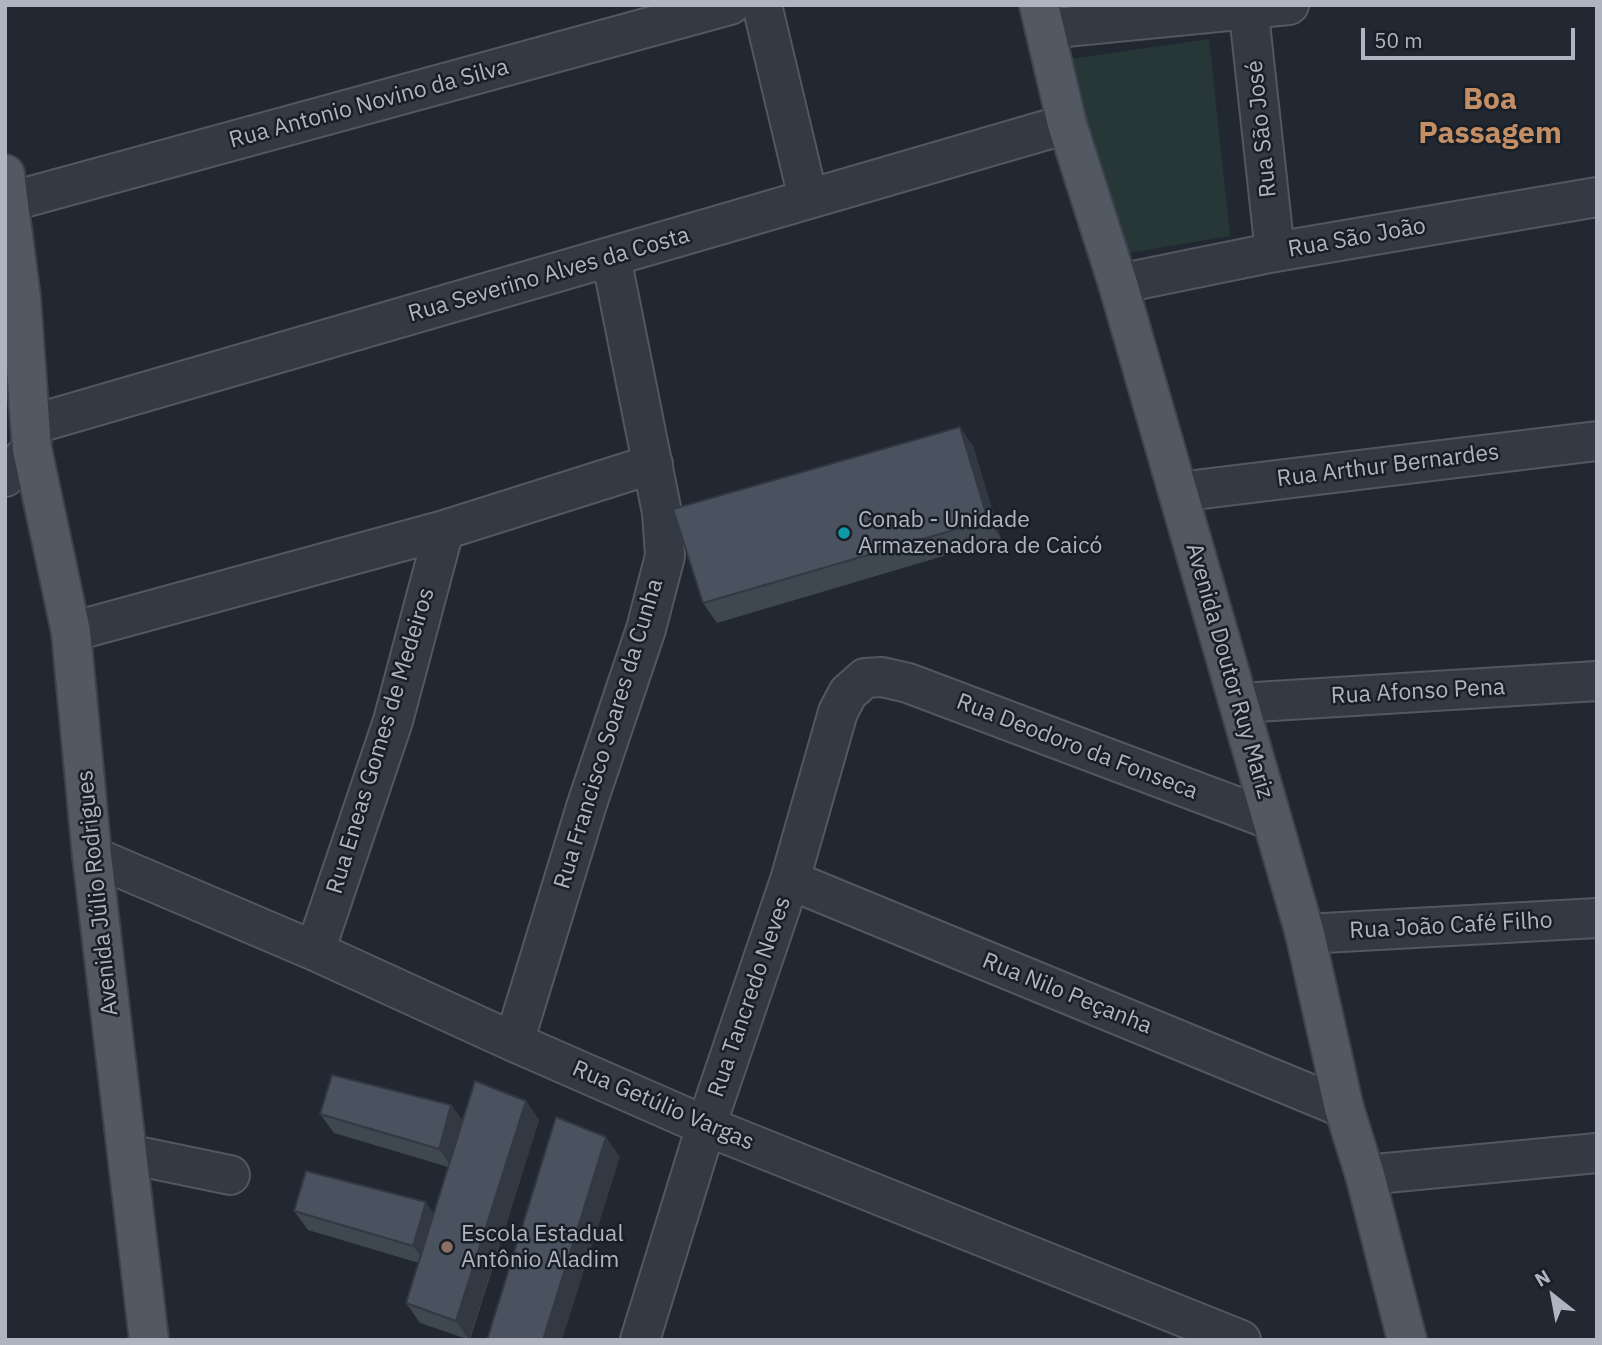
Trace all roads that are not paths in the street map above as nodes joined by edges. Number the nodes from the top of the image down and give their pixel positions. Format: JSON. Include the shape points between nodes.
{"nodes":[{"id":1,"x":730,"y":5,"type":"edge"},
{"id":2,"x":762,"y":5,"type":"edge"},
{"id":3,"x":1289,"y":5,"type":"edge"},
{"id":4,"x":1249,"y":8,"type":"edge"},
{"id":5,"x":1042,"y":17,"type":"edge"},
{"id":6,"x":1067,"y":124,"type":"junction"},
{"id":7,"x":7,"y":188,"type":"edge"},
{"id":8,"x":1597,"y":197,"type":"edge"},
{"id":9,"x":808,"y":198,"type":"junction"},
{"id":10,"x":1275,"y":252,"type":"junction"},
{"id":11,"x":611,"y":257,"type":"junction"},
{"id":12,"x":1118,"y":284,"type":"junction"},
{"id":13,"x":32,"y":437,"type":"junction"},
{"id":14,"x":1597,"y":441,"type":"edge"},
{"id":15,"x":653,"y":464,"type":"junction"},
{"id":16,"x":5,"y":477,"type":"edge"},
{"id":17,"x":1178,"y":492,"type":"junction"},
{"id":18,"x":444,"y":530,"type":"junction"},
{"id":19,"x":71,"y":632,"type":"junction"},
{"id":20,"x":882,"y":677,"type":"joint"},
{"id":21,"x":1597,"y":681,"type":"edge"},
{"id":22,"x":1240,"y":703,"type":"junction"},
{"id":23,"x":1272,"y":820,"type":"junction"},
{"id":24,"x":92,"y":856,"type":"junction"},
{"id":25,"x":790,"y":880,"type":"junction"},
{"id":26,"x":1597,"y":918,"type":"edge"},
{"id":27,"x":1305,"y":934,"type":"junction"},
{"id":28,"x":315,"y":951,"type":"junction"},
{"id":29,"x":514,"y":1042,"type":"junction"},
{"id":30,"x":1344,"y":1108,"type":"junction"},
{"id":31,"x":706,"y":1126,"type":"junction"},
{"id":32,"x":1597,"y":1153,"type":"edge"},
{"id":33,"x":128,"y":1154,"type":"junction"},
{"id":34,"x":230,"y":1175,"type":"dead end"},
{"id":35,"x":1365,"y":1175,"type":"junction"},
{"id":36,"x":149,"y":1340,"type":"edge"},
{"id":37,"x":640,"y":1340,"type":"edge"},
{"id":38,"x":1241,"y":1340,"type":"edge"},
{"id":39,"x":1407,"y":1340,"type":"edge"}],
"edges":[{"from":1,"to":7,"type":"street","name":"Rua Antonio Novino da Silva"},
{"from":2,"to":9,"type":"street"},
{"from":3,"to":4,"type":"street"},
{"from":4,"to":5,"type":"street"},
{"from":4,"to":10,"type":"street","name":"Rua São José"},
{"from":5,"to":6,"type":"main road","name":"Avenida Doutor Ruy Mariz"},
{"from":6,"to":9,"type":"street","name":"Rua Severino Alves da Costa"},
{"from":6,"to":12,"type":"main road","name":"Avenida Doutor Ruy Mariz"},
{"from":7,"to":13,"type":"main road","name":"Avenida Júlio Rodrigues"},
{"from":8,"to":10,"type":"street","name":"Rua São João"},
{"from":9,"to":11,"type":"street","name":"Rua Severino Alves da Costa"},
{"from":10,"to":12,"type":"street","name":"Rua São João"},
{"from":11,"to":13,"type":"street","name":"Rua Severino Alves da Costa"},
{"from":11,"to":15,"type":"street","name":"Rua Francisco Soares da Cunha"},
{"from":12,"to":17,"type":"main road","name":"Avenida Doutor Ruy Mariz"},
{"from":13,"to":16,"type":"street"},
{"from":13,"to":19,"type":"main road","name":"Avenida Júlio Rodrigues"},
{"from":14,"to":17,"type":"street","name":"Rua Arthur Bernardes"},
{"from":15,"to":18,"type":"street"},
{"from":15,"to":29,"type":"street","name":"Rua Francisco Soares da Cunha","via":[[665,556],[646,629]]},
{"from":17,"to":22,"type":"main road","name":"Avenida Doutor Ruy Mariz"},
{"from":18,"to":19,"type":"street"},
{"from":18,"to":28,"type":"street","name":"Rua Eneas Gomes de Medeiros","via":[[393,721]]},
{"from":19,"to":24,"type":"main road","name":"Avenida Júlio Rodrigues"},
{"from":20,"to":23,"type":"street","name":"Rua Deodoro da Fonseca"},
{"from":20,"to":25,"type":"street","name":"Rua Tancredo Neves","via":[[865,678],[848,693],[838,712]]},
{"from":21,"to":22,"type":"street","name":"Rua Afonso Pena"},
{"from":22,"to":23,"type":"main road","name":"Avenida Doutor Ruy Mariz"},
{"from":23,"to":27,"type":"main road","name":"Avenida Doutor Ruy Mariz"},
{"from":24,"to":28,"type":"street","name":"Rua Getúlio Vargas"},
{"from":24,"to":33,"type":"main road","name":"Avenida Júlio Rodrigues"},
{"from":25,"to":30,"type":"street","name":"Rua Nilo Peçanha"},
{"from":25,"to":31,"type":"street","name":"Rua Tancredo Neves"},
{"from":26,"to":27,"type":"street","name":"Rua João Café Filho"},
{"from":27,"to":30,"type":"main road","name":"Avenida Doutor Ruy Mariz"},
{"from":28,"to":29,"type":"street","name":"Rua Getúlio Vargas"},
{"from":29,"to":31,"type":"street","name":"Rua Getúlio Vargas"},
{"from":30,"to":35,"type":"main road","name":"Avenida Doutor Ruy Mariz"},
{"from":31,"to":37,"type":"street","name":"Rua Tancredo Neves"},
{"from":31,"to":38,"type":"street","name":"Rua Getúlio Vargas"},
{"from":32,"to":35,"type":"street"},
{"from":33,"to":34,"type":"street"},
{"from":33,"to":36,"type":"main road","name":"Avenida Júlio Rodrigues"},
{"from":35,"to":39,"type":"main road","name":"Avenida Doutor Ruy Mariz"}]}
